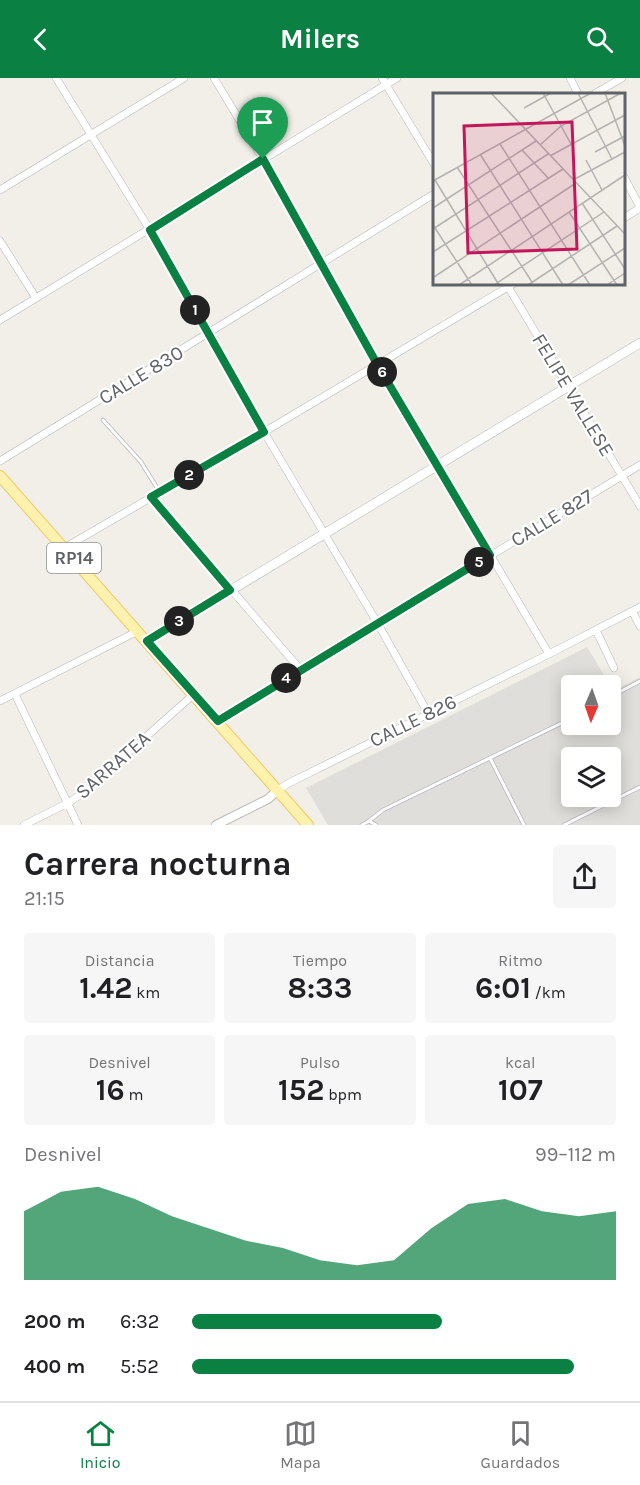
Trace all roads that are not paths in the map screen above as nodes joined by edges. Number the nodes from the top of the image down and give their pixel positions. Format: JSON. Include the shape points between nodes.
{"nodes":[{"id":1,"x":56,"y":78,"type":"edge"},
{"id":2,"x":184,"y":78,"type":"edge"},
{"id":3,"x":214,"y":78,"type":"edge"},
{"id":4,"x":397,"y":78,"type":"edge"},
{"id":5,"x":570,"y":78,"type":"edge"},
{"id":6,"x":622,"y":78,"type":"edge"},
{"id":7,"x":384,"y":81,"type":"edge"},
{"id":8,"x":578,"y":93,"type":"edge"},
{"id":9,"x":596,"y":93,"type":"edge"},
{"id":10,"x":91,"y":134,"type":"junction"},
{"id":11,"x":263,"y":159,"type":"junction"},
{"id":12,"x":433,"y":161,"type":"edge"},
{"id":13,"x":625,"y":179,"type":"edge"},
{"id":14,"x":0,"y":190,"type":"edge"},
{"id":15,"x":433,"y":195,"type":"edge"},
{"id":16,"x":640,"y":207,"type":"edge"},
{"id":17,"x":625,"y":217,"type":"edge"},
{"id":18,"x":150,"y":230,"type":"junction"},
{"id":19,"x":0,"y":240,"type":"edge"},
{"id":20,"x":322,"y":265,"type":"junction"},
{"id":21,"x":507,"y":285,"type":"edge"},
{"id":22,"x":510,"y":285,"type":"edge"},
{"id":23,"x":36,"y":298,"type":"junction"},
{"id":24,"x":0,"y":320,"type":"edge"},
{"id":25,"x":208,"y":334,"type":"junction"},
{"id":26,"x":640,"y":343,"type":"edge"},
{"id":27,"x":377,"y":364,"type":"junction"},
{"id":28,"x":568,"y":385,"type":"junction"},
{"id":29,"x":103,"y":420,"type":"dead end"},
{"id":30,"x":264,"y":432,"type":"junction"},
{"id":31,"x":0,"y":461,"type":"edge"},
{"id":32,"x":438,"y":465,"type":"junction"},
{"id":33,"x":640,"y":465,"type":"edge"},
{"id":34,"x":622,"y":476,"type":"junction"},
{"id":35,"x":2,"y":483,"type":"edge"},
{"id":36,"x":159,"y":492,"type":"junction"},
{"id":37,"x":151,"y":497,"type":"junction"},
{"id":38,"x":640,"y":506,"type":"edge"},
{"id":39,"x":324,"y":533,"type":"junction"},
{"id":40,"x":64,"y":548,"type":"junction"},
{"id":41,"x":490,"y":555,"type":"junction"},
{"id":42,"x":230,"y":590,"type":"junction"},
{"id":43,"x":640,"y":607,"type":"edge"},
{"id":44,"x":632,"y":611,"type":"junction"},
{"id":45,"x":378,"y":624,"type":"junction"},
{"id":46,"x":640,"y":626,"type":"edge"},
{"id":47,"x":596,"y":630,"type":"junction"},
{"id":48,"x":138,"y":631,"type":"junction"},
{"id":49,"x":147,"y":641,"type":"junction"},
{"id":50,"x":549,"y":654,"type":"junction"},
{"id":51,"x":614,"y":668,"type":"dead end"},
{"id":52,"x":300,"y":669,"type":"junction"},
{"id":53,"x":640,"y":681,"type":"edge"},
{"id":54,"x":621,"y":691,"type":"edge"},
{"id":55,"x":15,"y":694,"type":"junction"},
{"id":56,"x":194,"y":694,"type":"junction"},
{"id":57,"x":0,"y":701,"type":"edge"},
{"id":58,"x":428,"y":713,"type":"junction"},
{"id":59,"x":218,"y":721,"type":"junction"},
{"id":60,"x":561,"y":723,"type":"edge"},
{"id":61,"x":490,"y":758,"type":"junction"},
{"id":62,"x":640,"y":787,"type":"edge"},
{"id":63,"x":278,"y":790,"type":"junction"},
{"id":64,"x":68,"y":803,"type":"junction"},
{"id":65,"x":369,"y":821,"type":"junction"},
{"id":66,"x":24,"y":825,"type":"edge"},
{"id":67,"x":78,"y":825,"type":"edge"},
{"id":68,"x":216,"y":825,"type":"edge"},
{"id":69,"x":308,"y":825,"type":"edge"},
{"id":70,"x":362,"y":825,"type":"edge"},
{"id":71,"x":376,"y":825,"type":"edge"},
{"id":72,"x":524,"y":825,"type":"edge"},
{"id":73,"x":564,"y":825,"type":"edge"}],
"edges":[{"from":1,"to":10,"type":"street"},
{"from":2,"to":10,"type":"street"},
{"from":3,"to":11,"type":"street"},
{"from":4,"to":7,"type":"street"},
{"from":5,"to":8,"type":"street"},
{"from":6,"to":9,"type":"street"},
{"from":7,"to":11,"type":"street"},
{"from":7,"to":12,"type":"street"},
{"from":10,"to":14,"type":"street"},
{"from":10,"to":18,"type":"street"},
{"from":11,"to":18,"type":"street"},
{"from":11,"to":20,"type":"street"},
{"from":13,"to":16,"type":"street"},
{"from":15,"to":20,"type":"street","name":"CALLE 830"},
{"from":16,"to":17,"type":"street"},
{"from":18,"to":23,"type":"street"},
{"from":18,"to":25,"type":"street"},
{"from":19,"to":23,"type":"street"},
{"from":20,"to":25,"type":"street","name":"CALLE 830"},
{"from":20,"to":27,"type":"street"},
{"from":21,"to":27,"type":"street"},
{"from":22,"to":28,"type":"street","name":"FELIPE VALLESE"},
{"from":23,"to":24,"type":"street"},
{"from":25,"to":30,"type":"street"},
{"from":25,"to":31,"type":"street","name":"CALLE 830"},
{"from":26,"to":28,"type":"main road"},
{"from":27,"to":30,"type":"street"},
{"from":27,"to":32,"type":"street"},
{"from":28,"to":32,"type":"main road"},
{"from":28,"to":34,"type":"street","name":"FELIPE VALLESE"},
{"from":29,"to":36,"type":"lane","via":[[141,462]]},
{"from":30,"to":36,"type":"street"},
{"from":30,"to":39,"type":"street"},
{"from":32,"to":39,"type":"main road"},
{"from":32,"to":41,"type":"street"},
{"from":33,"to":34,"type":"street","name":"CALLE 827"},
{"from":34,"to":38,"type":"street","name":"FELIPE VALLESE"},
{"from":34,"to":41,"type":"street","name":"CALLE 827"},
{"from":35,"to":40,"type":"main road","number":"RP14"},
{"from":36,"to":37,"type":"street"},
{"from":37,"to":40,"type":"street"},
{"from":37,"to":42,"type":"street"},
{"from":39,"to":42,"type":"main road"},
{"from":39,"to":45,"type":"street"},
{"from":40,"to":48,"type":"main road","number":"RP14"},
{"from":41,"to":45,"type":"street","name":"CALLE 827"},
{"from":41,"to":50,"type":"street"},
{"from":42,"to":49,"type":"main road"},
{"from":42,"to":52,"type":"street"},
{"from":43,"to":44,"type":"street","name":"CALLE 826"},
{"from":44,"to":46,"type":"street"},
{"from":44,"to":47,"type":"street","name":"CALLE 826"},
{"from":45,"to":52,"type":"street","name":"CALLE 827"},
{"from":45,"to":58,"type":"street"},
{"from":47,"to":50,"type":"street","name":"CALLE 826"},
{"from":47,"to":51,"type":"street"},
{"from":48,"to":49,"type":"main road","number":"RP14"},
{"from":48,"to":55,"type":"street"},
{"from":49,"to":56,"type":"main road","number":"RP14"},
{"from":50,"to":58,"type":"street","name":"CALLE 826"},
{"from":52,"to":59,"type":"street","name":"CALLE 827"},
{"from":53,"to":54,"type":"lane"},
{"from":55,"to":57,"type":"street"},
{"from":55,"to":64,"type":"street"},
{"from":56,"to":59,"type":"main road","number":"RP14"},
{"from":56,"to":64,"type":"street","name":"SARRATEA"},
{"from":58,"to":63,"type":"street","name":"CALLE 826"},
{"from":59,"to":63,"type":"main road","number":"RP14"},
{"from":60,"to":61,"type":"lane"},
{"from":61,"to":65,"type":"lane","via":[[383,810]]},
{"from":61,"to":72,"type":"lane"},
{"from":62,"to":73,"type":"lane"},
{"from":63,"to":68,"type":"street"},
{"from":63,"to":69,"type":"main road","number":"RP14"},
{"from":64,"to":66,"type":"street","name":"SARRATEA"},
{"from":64,"to":67,"type":"street"},
{"from":65,"to":70,"type":"lane"},
{"from":65,"to":71,"type":"lane"}]}
